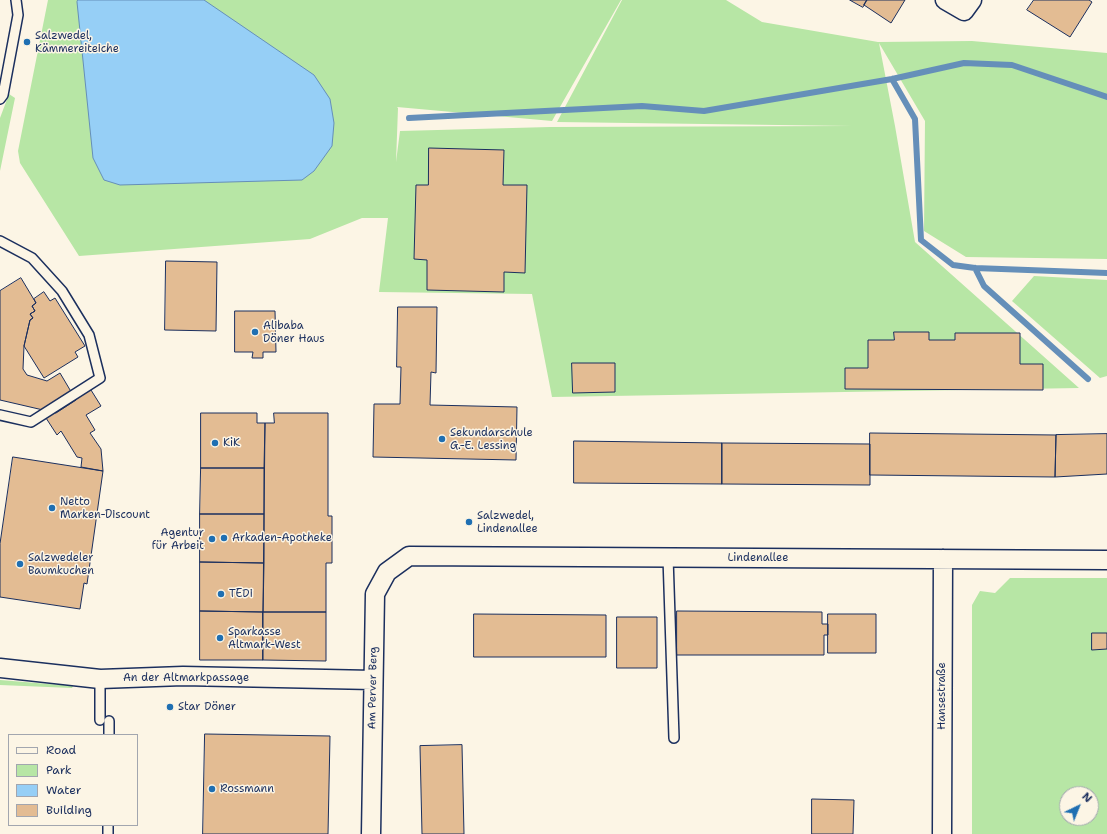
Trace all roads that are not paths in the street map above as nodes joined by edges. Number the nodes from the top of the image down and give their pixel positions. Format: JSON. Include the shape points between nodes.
{"nodes":[{"id":1,"x":16,"y":0,"type":"edge"},
{"id":2,"x":946,"y":0,"type":"edge"},
{"id":3,"x":968,"y":6,"type":"edge"},
{"id":4,"x":0,"y":99,"type":"edge"},
{"id":5,"x":0,"y":241,"type":"edge"},
{"id":6,"x":0,"y":415,"type":"edge"},
{"id":7,"x":409,"y":556,"type":"joint"},
{"id":8,"x":668,"y":557,"type":"junction"},
{"id":9,"x":943,"y":559,"type":"junction"},
{"id":10,"x":1107,"y":560,"type":"edge"},
{"id":11,"x":0,"y":668,"type":"edge"},
{"id":12,"x":100,"y":679,"type":"junction"},
{"id":13,"x":373,"y":680,"type":"junction"},
{"id":14,"x":109,"y":734,"type":"edge"},
{"id":15,"x":674,"y":738,"type":"dead end"},
{"id":16,"x":370,"y":834,"type":"edge"},
{"id":17,"x":942,"y":834,"type":"edge"}],
"edges":[{"from":1,"to":4,"type":"lane","via":[[18,15],[3,95]]},
{"from":2,"to":3,"type":"street"},
{"from":5,"to":6,"type":"lane","via":[[32,258],[62,291],[89,335],[100,378],[31,422]]},
{"from":7,"to":8,"type":"street","name":"Lindenallee"},
{"from":7,"to":13,"type":"street","name":"Am Perver Berg","via":[[387,572],[375,594]]},
{"from":8,"to":9,"type":"street","name":"Lindenallee"},
{"from":8,"to":15,"type":"lane"},
{"from":9,"to":10,"type":"street","name":"Lindenallee"},
{"from":9,"to":17,"type":"street","name":"Hansestraße"},
{"from":11,"to":12,"type":"street","name":"An der Altmarkpassage"},
{"from":12,"to":13,"type":"street","name":"An der Altmarkpassage","via":[[183,676]]},
{"from":12,"to":14,"type":"lane","via":[[104,720]]},
{"from":13,"to":16,"type":"street","name":"Am Perver Berg"}]}
